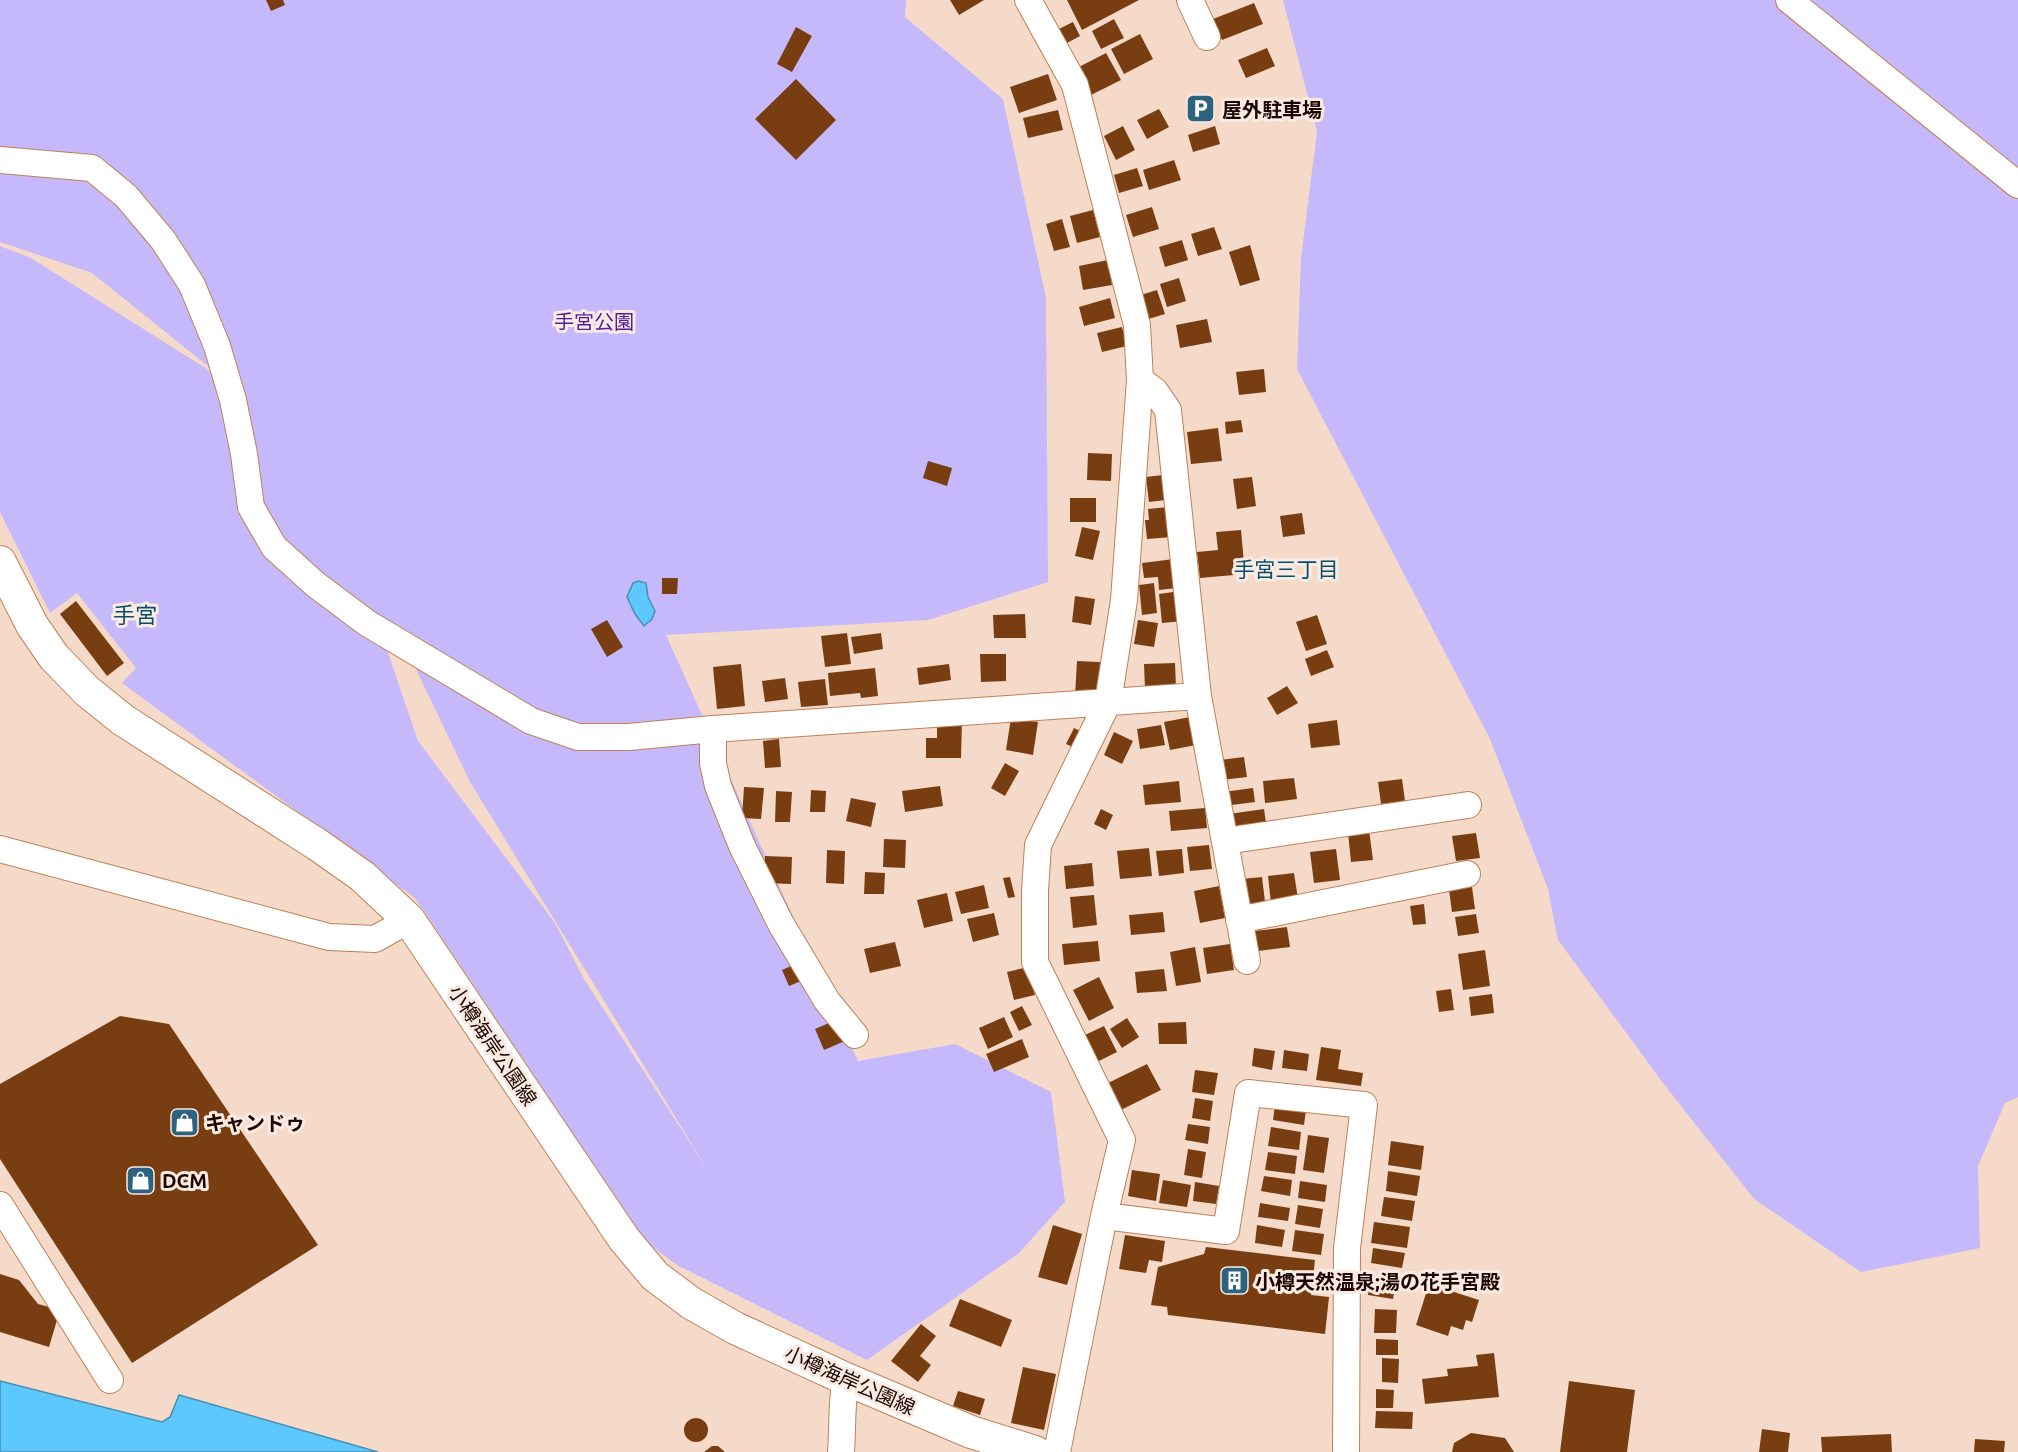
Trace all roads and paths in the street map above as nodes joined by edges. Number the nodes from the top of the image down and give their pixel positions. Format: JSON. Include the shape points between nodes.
{"nodes":[{"id":1,"x":1028,"y":0,"type":"edge"},
{"id":2,"x":1190,"y":0,"type":"edge"},
{"id":3,"x":1789,"y":0,"type":"edge"},
{"id":4,"x":1207,"y":37,"type":"dead end"},
{"id":5,"x":0,"y":160,"type":"edge"},
{"id":6,"x":2018,"y":185,"type":"edge"},
{"id":7,"x":1140,"y":380,"type":"junction"},
{"id":8,"x":0,"y":562,"type":"edge"},
{"id":9,"x":1198,"y":696,"type":"junction"},
{"id":10,"x":1108,"y":702,"type":"junction"},
{"id":11,"x":713,"y":729,"type":"junction"},
{"id":12,"x":1468,"y":805,"type":"dead end"},
{"id":13,"x":1225,"y":841,"type":"junction"},
{"id":14,"x":0,"y":849,"type":"edge"},
{"id":15,"x":1467,"y":874,"type":"dead end"},
{"id":16,"x":409,"y":920,"type":"junction"},
{"id":17,"x":1239,"y":920,"type":"junction"},
{"id":18,"x":1247,"y":961,"type":"dead end"},
{"id":19,"x":855,"y":1035,"type":"dead end"},
{"id":20,"x":1,"y":1207,"type":"edge"},
{"id":21,"x":1104,"y":1216,"type":"junction"},
{"id":22,"x":846,"y":1379,"type":"junction"},
{"id":23,"x":110,"y":1380,"type":"dead end"},
{"id":24,"x":841,"y":1452,"type":"edge"},
{"id":25,"x":1035,"y":1452,"type":"edge"},
{"id":26,"x":1057,"y":1452,"type":"edge"},
{"id":27,"x":1346,"y":1452,"type":"edge"}],
"edges":[{"from":1,"to":7,"type":"street","via":[[1075,85],[1137,325]]},
{"from":2,"to":4,"type":"street"},
{"from":3,"to":6,"type":"street"},
{"from":5,"to":11,"type":"street","via":[[92,168],[126,195],[163,240],[192,285],[218,346],[233,400],[251,507],[274,547],[315,584],[367,622],[531,721],[578,737],[629,737]]},
{"from":7,"to":9,"type":"street","via":[[1155,391],[1168,410]]},
{"from":7,"to":10,"type":"street","via":[[1124,600]]},
{"from":8,"to":16,"type":"main road","name":"小樽海岸公園線","via":[[54,657],[87,692],[123,720],[362,876]]},
{"from":9,"to":10,"type":"street"},
{"from":9,"to":13,"type":"street"},
{"from":10,"to":11,"type":"street"},
{"from":10,"to":21,"type":"street","via":[[1038,845],[1035,891],[1035,962],[1122,1140]]},
{"from":11,"to":19,"type":"street","via":[[718,786],[742,846],[821,992]]},
{"from":12,"to":13,"type":"street"},
{"from":13,"to":17,"type":"street"},
{"from":14,"to":16,"type":"street","via":[[329,937],[375,939]]},
{"from":15,"to":17,"type":"street"},
{"from":16,"to":22,"type":"main road","name":"小樽海岸公園線","via":[[624,1239],[656,1276],[691,1303],[735,1328]]},
{"from":17,"to":18,"type":"street"},
{"from":20,"to":23,"type":"street"},
{"from":21,"to":26,"type":"street"},
{"from":21,"to":27,"type":"street","via":[[1226,1231],[1248,1093],[1364,1105],[1347,1248]]},
{"from":22,"to":24,"type":"street"},
{"from":22,"to":25,"type":"main road","name":"小樽海岸公園線","via":[[971,1432]]}]}
